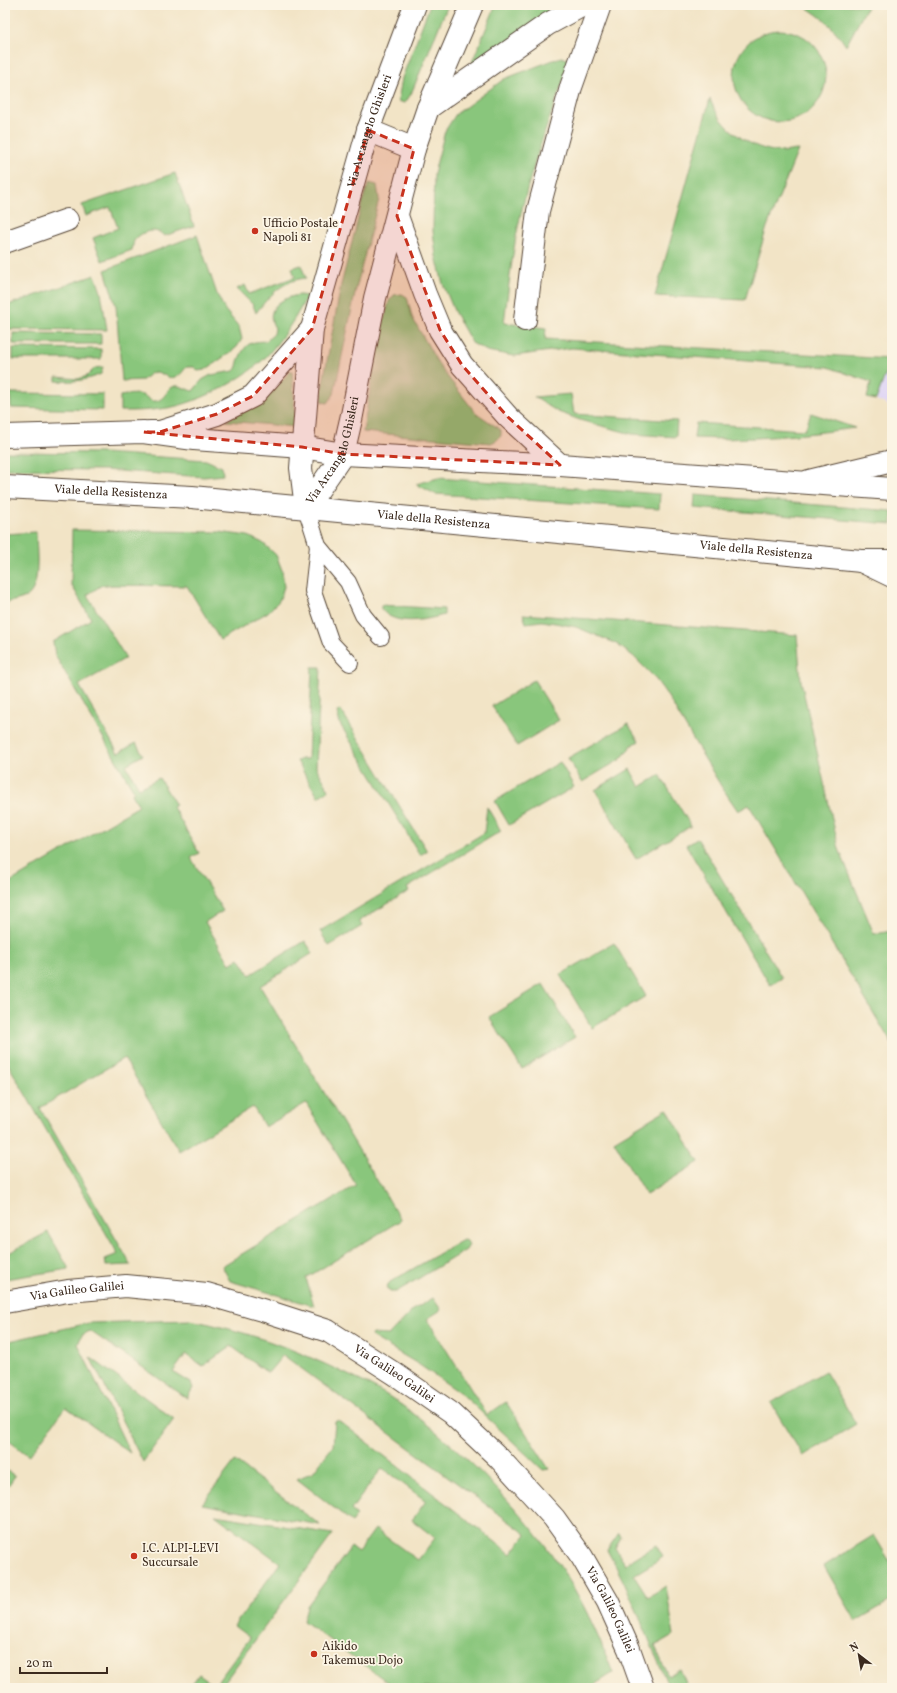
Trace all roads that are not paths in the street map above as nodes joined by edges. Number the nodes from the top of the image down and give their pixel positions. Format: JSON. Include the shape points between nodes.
{"nodes":[{"id":1,"x":415,"y":5,"type":"edge"},
{"id":2,"x":472,"y":5,"type":"edge"},
{"id":3,"x":592,"y":6,"type":"edge"},
{"id":4,"x":428,"y":108,"type":"junction"},
{"id":5,"x":368,"y":130,"type":"junction"},
{"id":6,"x":414,"y":148,"type":"junction"},
{"id":7,"x":397,"y":216,"type":"junction"},
{"id":8,"x":67,"y":220,"type":"dead end"},
{"id":9,"x":5,"y":242,"type":"edge"},
{"id":10,"x":526,"y":320,"type":"dead end"},
{"id":11,"x":312,"y":329,"type":"junction"},
{"id":12,"x":142,"y":432,"type":"junction"},
{"id":13,"x":5,"y":436,"type":"edge"},
{"id":14,"x":302,"y":447,"type":"junction"},
{"id":15,"x":343,"y":454,"type":"junction"},
{"id":16,"x":892,"y":461,"type":"edge"},
{"id":17,"x":560,"y":465,"type":"junction"},
{"id":18,"x":802,"y":482,"type":"junction"},
{"id":19,"x":5,"y":487,"type":"edge"},
{"id":20,"x":892,"y":490,"type":"edge"},
{"id":21,"x":306,"y":508,"type":"junction"},
{"id":22,"x":318,"y":546,"type":"junction"},
{"id":23,"x":861,"y":561,"type":"junction"},
{"id":24,"x":892,"y":561,"type":"edge"},
{"id":25,"x":892,"y":576,"type":"edge"},
{"id":26,"x":382,"y":637,"type":"dead end"},
{"id":27,"x":350,"y":663,"type":"dead end"},
{"id":28,"x":5,"y":1302,"type":"edge"},
{"id":29,"x":643,"y":1688,"type":"edge"}],
"edges":[{"from":1,"to":5,"type":"street","name":"Via Arcangelo Ghisleri"},
{"from":2,"to":4,"type":"street","name":"Via Arcangelo Ghisleri"},
{"from":3,"to":4,"type":"street","via":[[548,24]]},
{"from":3,"to":10,"type":"street","via":[[538,210]]},
{"from":4,"to":6,"type":"street","name":"Via Arcangelo Ghisleri"},
{"from":5,"to":6,"type":"street"},
{"from":5,"to":11,"type":"street","name":"Via Arcangelo Ghisleri"},
{"from":6,"to":7,"type":"street","name":"Via Arcangelo Ghisleri"},
{"from":7,"to":15,"type":"street","name":"Via Arcangelo Ghisleri","via":[[375,298]]},
{"from":7,"to":17,"type":"street","via":[[424,294],[440,330],[462,365],[508,417]]},
{"from":8,"to":9,"type":"street"},
{"from":11,"to":12,"type":"street","name":"Via Arcangelo Ghisleri","via":[[253,396],[217,414],[160,432]]},
{"from":11,"to":14,"type":"street","name":"Via Arcangelo Ghisleri"},
{"from":12,"to":13,"type":"street"},
{"from":12,"to":14,"type":"street","via":[[194,439]]},
{"from":14,"to":15,"type":"street"},
{"from":14,"to":21,"type":"street","name":"Via Arcangelo Ghisleri","via":[[301,468]]},
{"from":15,"to":17,"type":"street"},
{"from":15,"to":21,"type":"street","name":"Via Arcangelo Ghisleri"},
{"from":16,"to":18,"type":"street"},
{"from":17,"to":18,"type":"street"},
{"from":18,"to":20,"type":"street"},
{"from":19,"to":21,"type":"street","name":"Viale della Resistenza","via":[[192,496]]},
{"from":21,"to":22,"type":"lane"},
{"from":21,"to":23,"type":"street","name":"Viale della Resistenza"},
{"from":22,"to":26,"type":"lane","via":[[348,582],[363,615]]},
{"from":22,"to":27,"type":"lane","via":[[312,591],[331,643]]},
{"from":23,"to":24,"type":"street","name":"Viale della Resistenza"},
{"from":23,"to":25,"type":"street","name":"Viale della Resistenza"},
{"from":28,"to":29,"type":"street","name":"Via Galileo Galilei","via":[[68,1291],[126,1286],[207,1294],[328,1331],[451,1413],[499,1458],[554,1518],[582,1557],[608,1602]]}]}
